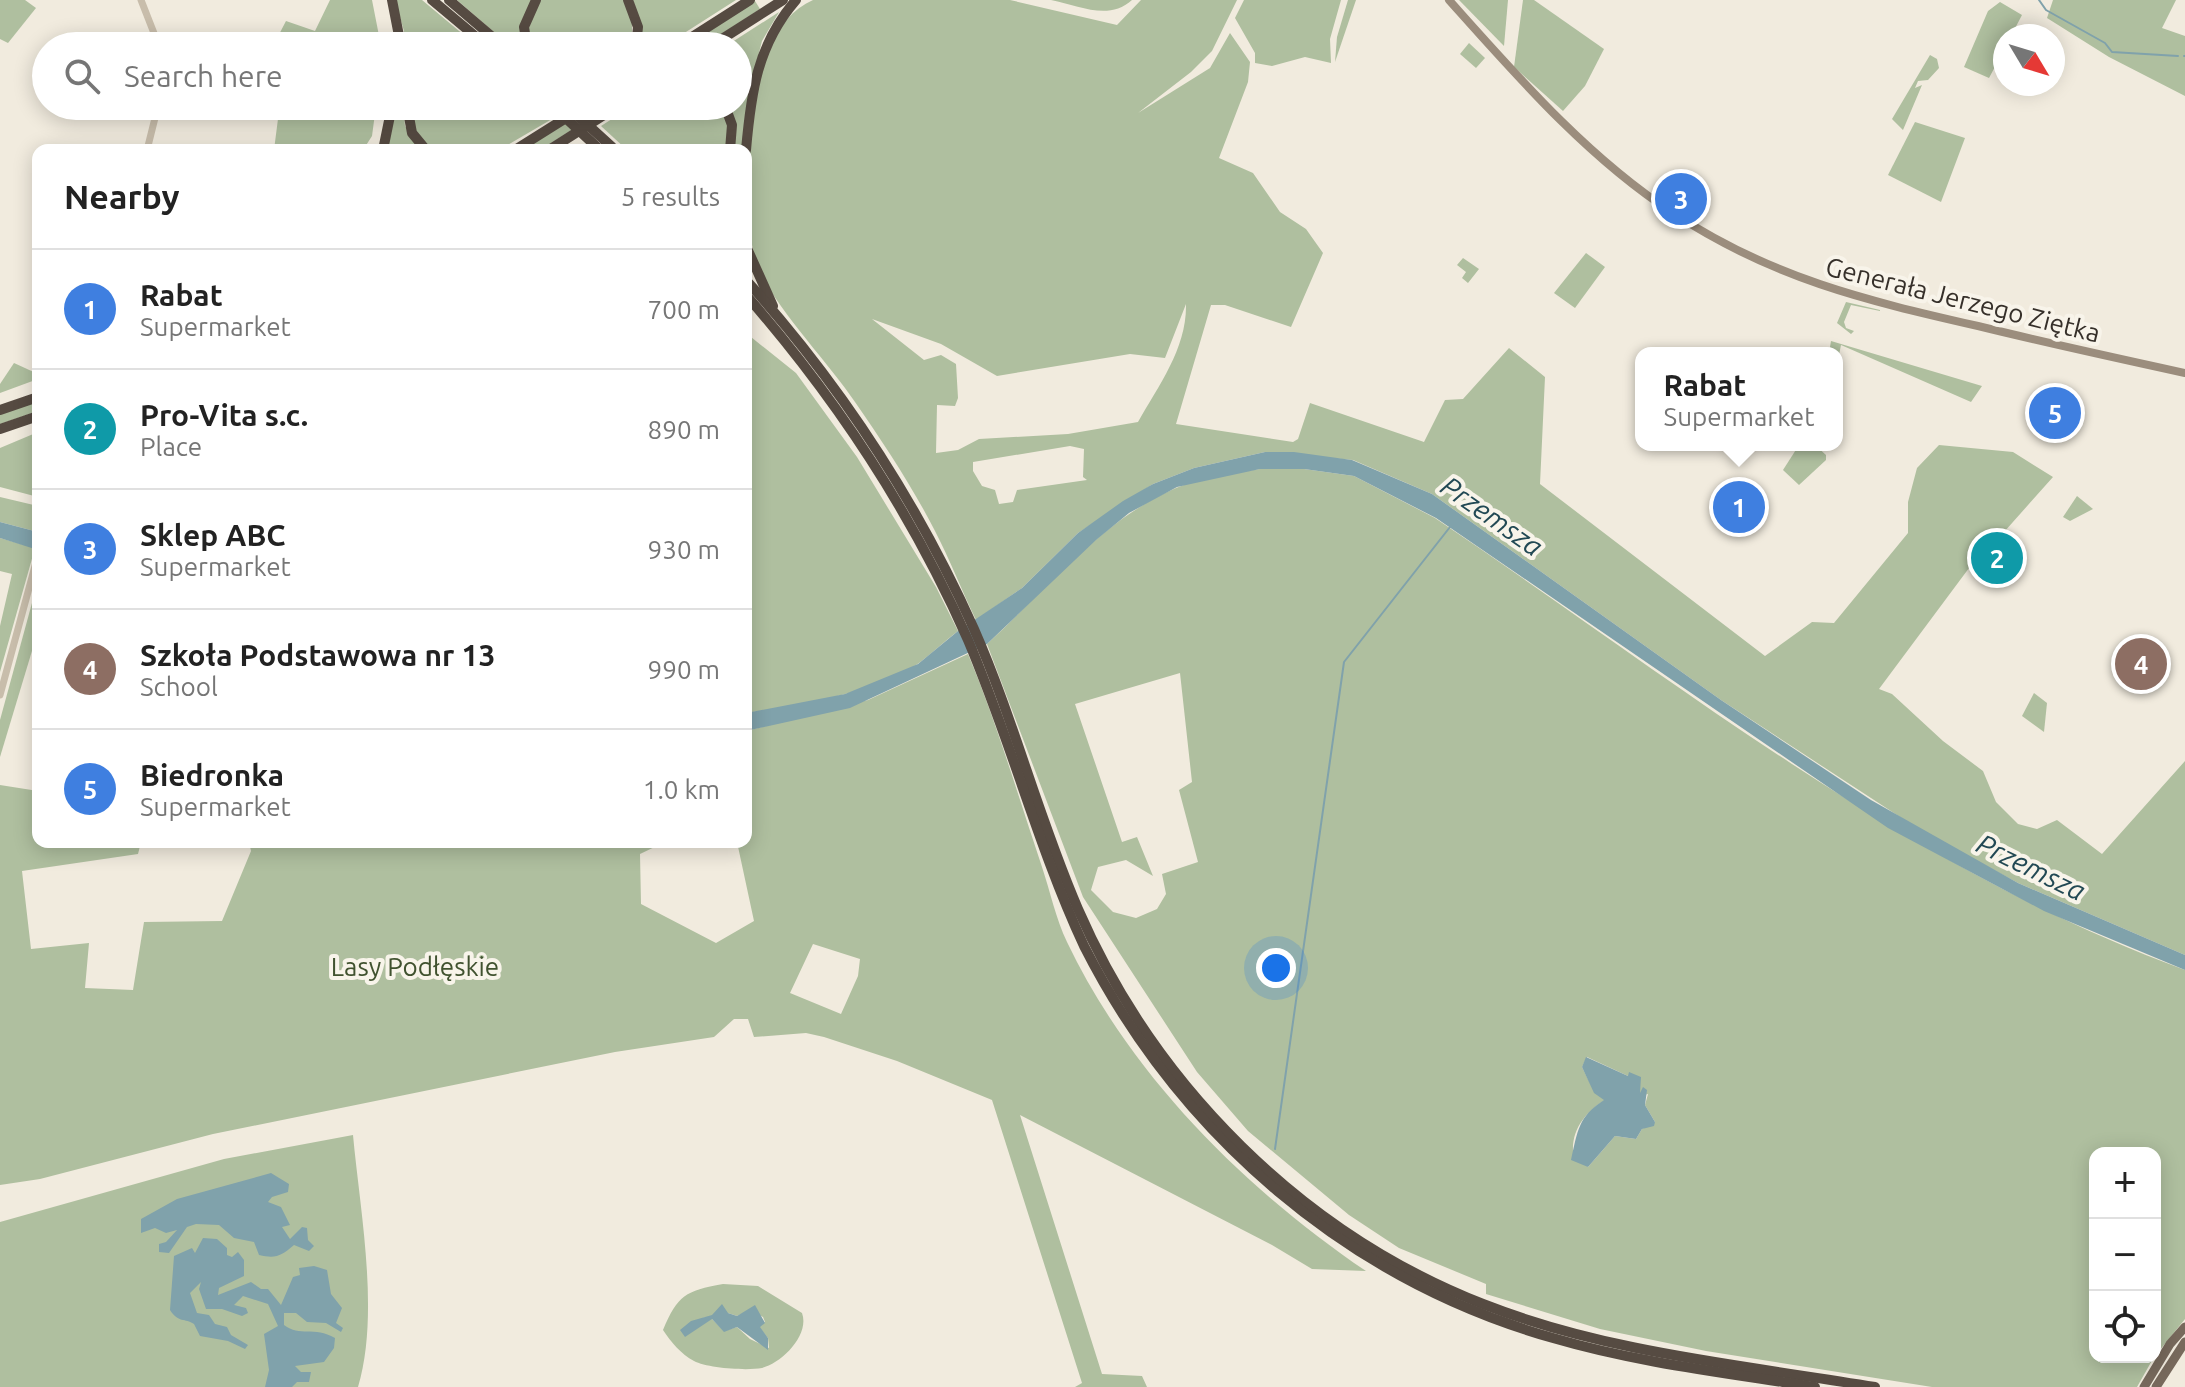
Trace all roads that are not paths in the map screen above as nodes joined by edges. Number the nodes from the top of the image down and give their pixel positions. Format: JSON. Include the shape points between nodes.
{"nodes":[{"id":1,"x":141,"y":0,"type":"edge"},
{"id":2,"x":392,"y":0,"type":"edge"},
{"id":3,"x":432,"y":0,"type":"edge"},
{"id":4,"x":449,"y":0,"type":"edge"},
{"id":5,"x":536,"y":0,"type":"edge"},
{"id":6,"x":628,"y":0,"type":"edge"},
{"id":7,"x":750,"y":0,"type":"edge"},
{"id":8,"x":783,"y":0,"type":"edge"},
{"id":9,"x":796,"y":0,"type":"edge"},
{"id":10,"x":1449,"y":0,"type":"edge"},
{"id":11,"x":154,"y":32,"type":"edge"},
{"id":12,"x":398,"y":32,"type":"edge"},
{"id":13,"x":470,"y":32,"type":"edge"},
{"id":14,"x":487,"y":32,"type":"edge"},
{"id":15,"x":525,"y":32,"type":"edge"},
{"id":16,"x":637,"y":32,"type":"edge"},
{"id":17,"x":700,"y":32,"type":"edge"},
{"id":18,"x":733,"y":32,"type":"edge"},
{"id":19,"x":752,"y":92,"type":"edge"},
{"id":20,"x":154,"y":120,"type":"edge"},
{"id":21,"x":389,"y":120,"type":"edge"},
{"id":22,"x":410,"y":120,"type":"edge"},
{"id":23,"x":563,"y":120,"type":"edge"},
{"id":24,"x":571,"y":120,"type":"edge"},
{"id":25,"x":581,"y":120,"type":"edge"},
{"id":26,"x":596,"y":120,"type":"edge"},
{"id":27,"x":730,"y":120,"type":"edge"},
{"id":28,"x":749,"y":120,"type":"edge"},
{"id":29,"x":148,"y":144,"type":"edge"},
{"id":30,"x":384,"y":144,"type":"edge"},
{"id":31,"x":421,"y":144,"type":"edge"},
{"id":32,"x":525,"y":144,"type":"edge"},
{"id":33,"x":560,"y":144,"type":"edge"},
{"id":34,"x":602,"y":144,"type":"edge"},
{"id":35,"x":604,"y":144,"type":"edge"},
{"id":36,"x":730,"y":144,"type":"edge"},
{"id":37,"x":747,"y":144,"type":"edge"},
{"id":38,"x":752,"y":263,"type":"edge"},
{"id":39,"x":752,"y":289,"type":"edge"},
{"id":40,"x":752,"y":300,"type":"edge"},
{"id":41,"x":752,"y":310,"type":"edge"},
{"id":42,"x":772,"y":318,"type":"junction"},
{"id":43,"x":2185,"y":373,"type":"edge"},
{"id":44,"x":32,"y":399,"type":"edge"},
{"id":45,"x":0,"y":410,"type":"edge"},
{"id":46,"x":32,"y":418,"type":"edge"},
{"id":47,"x":0,"y":429,"type":"edge"},
{"id":48,"x":32,"y":577,"type":"edge"},
{"id":49,"x":0,"y":695,"type":"edge"},
{"id":50,"x":2185,"y":1327,"type":"edge"},
{"id":51,"x":2185,"y":1342,"type":"edge"},
{"id":52,"x":1784,"y":1377,"type":"junction"},
{"id":53,"x":1815,"y":1387,"type":"edge"},
{"id":54,"x":1875,"y":1387,"type":"edge"},
{"id":55,"x":2144,"y":1387,"type":"edge"},
{"id":56,"x":2156,"y":1387,"type":"edge"}],
"edges":[{"from":1,"to":11,"type":"street"},
{"from":2,"to":12,"type":"highway"},
{"from":3,"to":13,"type":"highway"},
{"from":4,"to":14,"type":"highway"},
{"from":5,"to":15,"type":"highway"},
{"from":6,"to":16,"type":"highway"},
{"from":7,"to":17,"type":"highway"},
{"from":8,"to":18,"type":"highway"},
{"from":9,"to":19,"type":"highway","via":[[760,56]]},
{"from":10,"to":43,"type":"main road","name":"Generała Jerzego Ziętka","via":[[1536,96],[1610,164],[1671,212],[1755,260],[1840,294]]},
{"from":20,"to":29,"type":"street"},
{"from":21,"to":30,"type":"highway"},
{"from":22,"to":31,"type":"highway"},
{"from":23,"to":32,"type":"highway"},
{"from":24,"to":34,"type":"highway","bridge":true},
{"from":25,"to":35,"type":"highway","bridge":true},
{"from":26,"to":33,"type":"highway"},
{"from":27,"to":36,"type":"highway"},
{"from":28,"to":37,"type":"highway"},
{"from":38,"to":42,"type":"highway"},
{"from":39,"to":42,"type":"highway"},
{"from":40,"to":42,"type":"highway"},
{"from":41,"to":42,"type":"highway"},
{"from":42,"to":52,"type":"highway","via":[[864,449],[956,604],[1000,707],[1062,898],[1108,992],[1186,1102],[1271,1187],[1322,1227],[1375,1262],[1491,1318],[1614,1353]]},
{"from":44,"to":45,"type":"highway"},
{"from":46,"to":47,"type":"highway"},
{"from":48,"to":49,"type":"street"},
{"from":50,"to":55,"type":"main road"},
{"from":51,"to":56,"type":"main road"},
{"from":52,"to":53,"type":"highway"},
{"from":52,"to":54,"type":"highway"}]}
